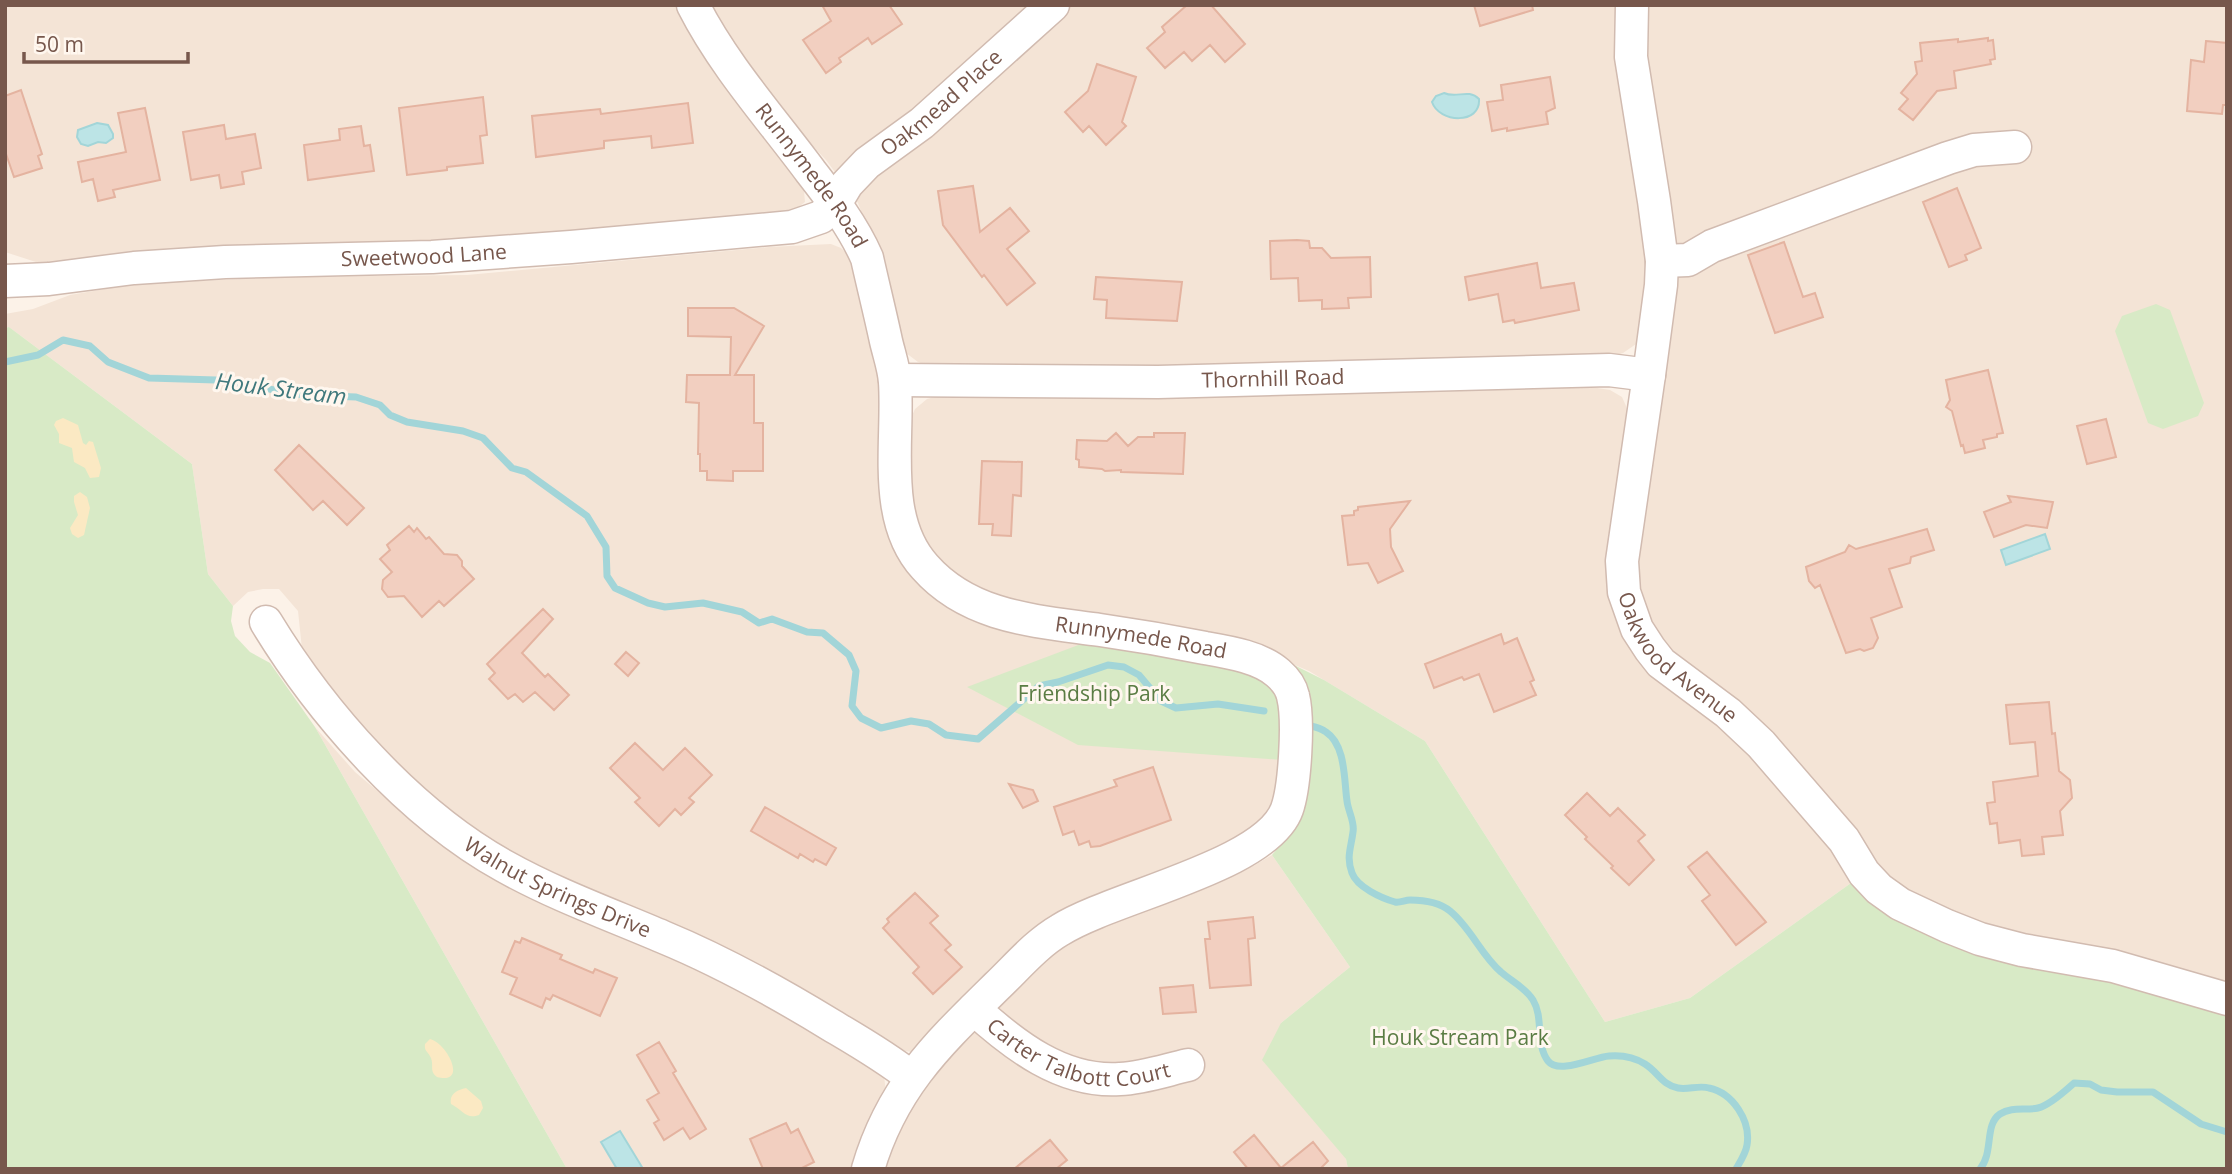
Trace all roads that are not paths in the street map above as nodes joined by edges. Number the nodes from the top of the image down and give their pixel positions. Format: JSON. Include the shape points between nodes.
{"nodes":[{"id":1,"x":693,"y":5,"type":"edge"},
{"id":2,"x":1053,"y":5,"type":"edge"},
{"id":3,"x":1632,"y":5,"type":"edge"},
{"id":4,"x":2015,"y":147,"type":"dead end"},
{"id":5,"x":835,"y":204,"type":"junction"},
{"id":6,"x":1662,"y":261,"type":"junction"},
{"id":7,"x":5,"y":281,"type":"edge"},
{"id":8,"x":1649,"y":374,"type":"junction"},
{"id":9,"x":895,"y":380,"type":"junction"},
{"id":10,"x":267,"y":622,"type":"dead end"},
{"id":11,"x":2227,"y":999,"type":"edge"},
{"id":12,"x":974,"y":1009,"type":"junction"},
{"id":13,"x":1188,"y":1065,"type":"dead end"},
{"id":14,"x":911,"y":1077,"type":"junction"},
{"id":15,"x":868,"y":1169,"type":"edge"}],
"edges":[{"from":1,"to":5,"type":"street","name":"Runnymede Road","via":[[709,37]]},
{"from":2,"to":5,"type":"street","name":"Oakmead Place","via":[[922,123],[867,163]]},
{"from":3,"to":6,"type":"street","name":"Oakwood Avenue","via":[[1631,57]]},
{"from":4,"to":6,"type":"street","via":[[1974,150],[1948,158],[1712,246],[1688,260]]},
{"from":5,"to":7,"type":"street","name":"Sweetwood Lane","via":[[821,217],[792,227],[432,257],[225,262]]},
{"from":5,"to":9,"type":"street","name":"Runnymede Road","via":[[867,258]]},
{"from":6,"to":8,"type":"street","name":"Oakwood Avenue"},
{"from":8,"to":9,"type":"street","name":"Thornhill Road","via":[[1609,370],[1162,382]]},
{"from":8,"to":11,"type":"street","name":"Oakwood Avenue","via":[[1622,577],[1637,629],[1661,663],[1761,744],[1844,840],[1864,873],[1900,904],[1980,939],[2113,966]]},
{"from":9,"to":12,"type":"street","name":"Runnymede Road","via":[[894,479],[901,517],[923,566],[947,588],[998,614],[1156,638],[1228,652],[1266,665],[1288,684],[1296,719],[1292,790],[1277,828],[1239,855],[1059,930]]},
{"from":10,"to":14,"type":"street","name":"Walnut Springs Drive","via":[[335,719],[377,765],[466,842],[547,888],[665,937],[789,999]]},
{"from":12,"to":13,"type":"street","name":"Carter Talbott Court","via":[[1031,1054],[1081,1076],[1122,1079]]},
{"from":12,"to":14,"type":"street","name":"Runnymede Road"},
{"from":14,"to":15,"type":"street","name":"Runnymede Road","via":[[888,1115]]}]}
